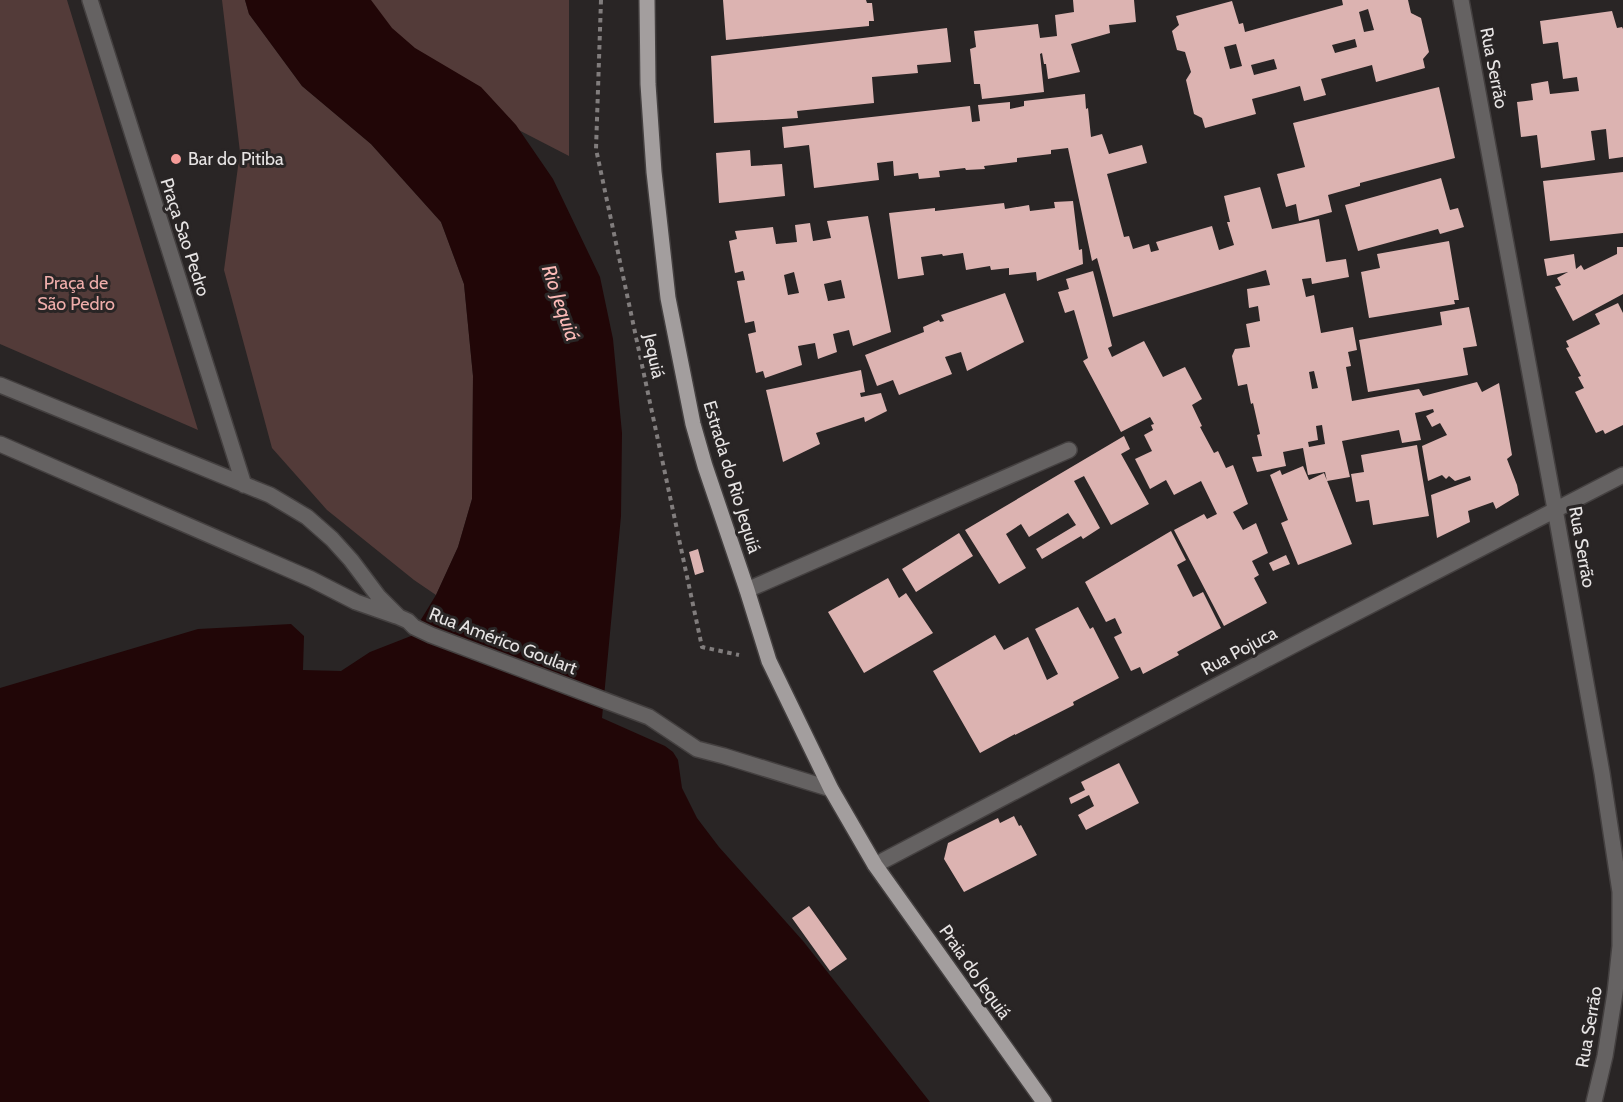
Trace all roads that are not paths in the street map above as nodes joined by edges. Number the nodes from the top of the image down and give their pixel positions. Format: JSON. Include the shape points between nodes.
{"nodes":[{"id":1,"x":90,"y":0,"type":"edge"},
{"id":2,"x":647,"y":0,"type":"edge"},
{"id":3,"x":1461,"y":0,"type":"edge"},
{"id":4,"x":0,"y":385,"type":"edge"},
{"id":5,"x":0,"y":444,"type":"edge"},
{"id":6,"x":1069,"y":450,"type":"dead end"},
{"id":7,"x":1623,"y":475,"type":"edge"},
{"id":8,"x":244,"y":485,"type":"junction"},
{"id":9,"x":1555,"y":509,"type":"junction"},
{"id":10,"x":747,"y":590,"type":"junction"},
{"id":11,"x":399,"y":617,"type":"junction"},
{"id":12,"x":831,"y":789,"type":"junction"},
{"id":13,"x":875,"y":865,"type":"junction"},
{"id":14,"x":1044,"y":1102,"type":"edge"},
{"id":15,"x":1594,"y":1102,"type":"edge"}],
"edges":[{"from":1,"to":8,"type":"street","name":"Praça Sao Pedro"},
{"from":2,"to":10,"type":"main road","name":"Estrada do Rio Jequiá","via":[[653,161],[668,298],[693,424]]},
{"from":3,"to":9,"type":"street","name":"Rua Serrão"},
{"from":4,"to":8,"type":"street","name":"Rua Américo Goulart"},
{"from":5,"to":11,"type":"street","via":[[356,602]]},
{"from":6,"to":10,"type":"street"},
{"from":7,"to":9,"type":"street","name":"Rua Pojuca"},
{"from":8,"to":11,"type":"street","name":"Rua Américo Goulart","via":[[307,517]]},
{"from":9,"to":13,"type":"street","name":"Rua Pojuca"},
{"from":9,"to":15,"type":"street","name":"Rua Serrão","via":[[1620,892],[1615,993]]},
{"from":10,"to":12,"type":"main road","name":"Estrada do Rio Jequiá","via":[[769,662]]},
{"from":11,"to":12,"type":"street","name":"Rua Américo Goulart","via":[[431,635],[649,717],[697,749]]},
{"from":12,"to":13,"type":"main road","name":"Estrada do Rio Jequiá"},
{"from":13,"to":14,"type":"main road","name":"Praia do Jequiá"}]}
